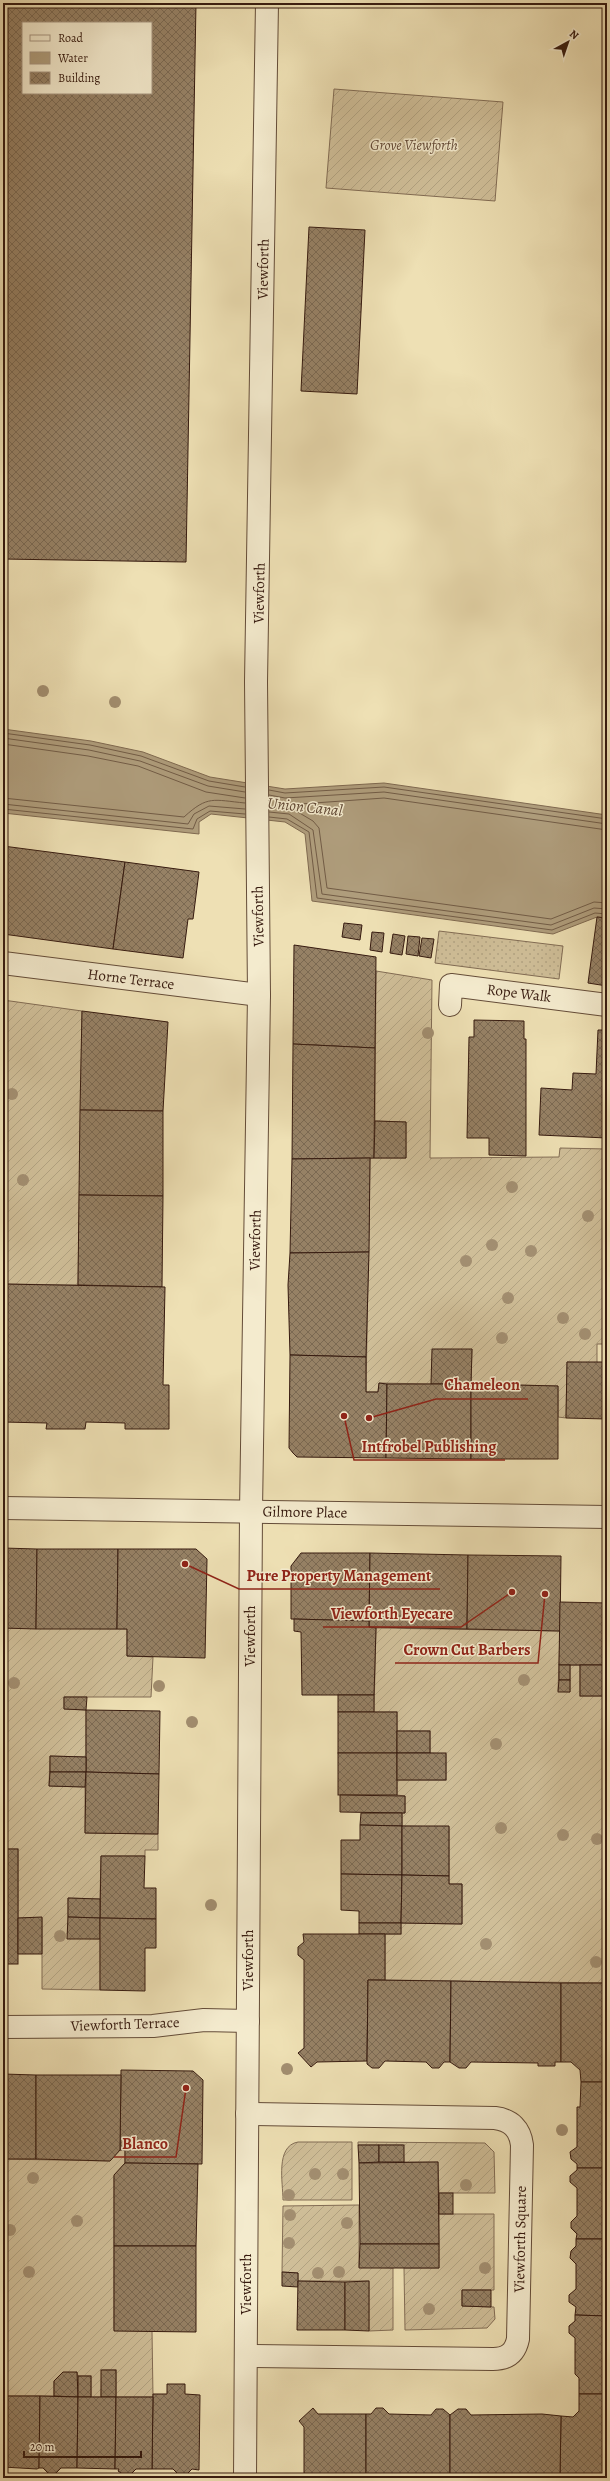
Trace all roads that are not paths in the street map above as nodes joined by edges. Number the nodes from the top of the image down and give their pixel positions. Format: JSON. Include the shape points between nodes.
{"nodes":[{"id":1,"x":267,"y":3,"type":"edge"},
{"id":2,"x":3,"y":963,"type":"edge"},
{"id":3,"x":259,"y":995,"type":"junction"},
{"id":4,"x":450,"y":1005,"type":"dead end"},
{"id":5,"x":607,"y":1005,"type":"edge"},
{"id":6,"x":3,"y":1508,"type":"edge"},
{"id":7,"x":251,"y":1511,"type":"junction"},
{"id":8,"x":607,"y":1517,"type":"edge"},
{"id":9,"x":248,"y":2021,"type":"junction"},
{"id":10,"x":3,"y":2026,"type":"edge"},
{"id":11,"x":247,"y":2114,"type":"junction"},
{"id":12,"x":246,"y":2356,"type":"junction"},
{"id":13,"x":245,"y":2478,"type":"edge"}],
"edges":[{"from":1,"to":3,"type":"street","name":"Viewforth","via":[[257,733]]},
{"from":2,"to":3,"type":"street","name":"Horne Terrace"},
{"from":3,"to":7,"type":"street","name":"Viewforth"},
{"from":4,"to":5,"type":"street","name":"Rope Walk","via":[[451,985]]},
{"from":6,"to":7,"type":"street","name":"Gilmore Place"},
{"from":7,"to":8,"type":"street","name":"Gilmore Place"},
{"from":7,"to":9,"type":"street","name":"Viewforth"},
{"from":9,"to":10,"type":"street","name":"Viewforth Terrace","via":[[204,2020],[153,2026]]},
{"from":9,"to":11,"type":"street","name":"Viewforth"},
{"from":11,"to":12,"type":"street","name":"Viewforth"},
{"from":11,"to":12,"type":"street","name":"Viewforth Square","via":[[495,2118],[512,2124],[520,2133],[522,2145],[518,2339],[509,2355],[493,2359]]},
{"from":12,"to":13,"type":"street","name":"Viewforth"}]}
